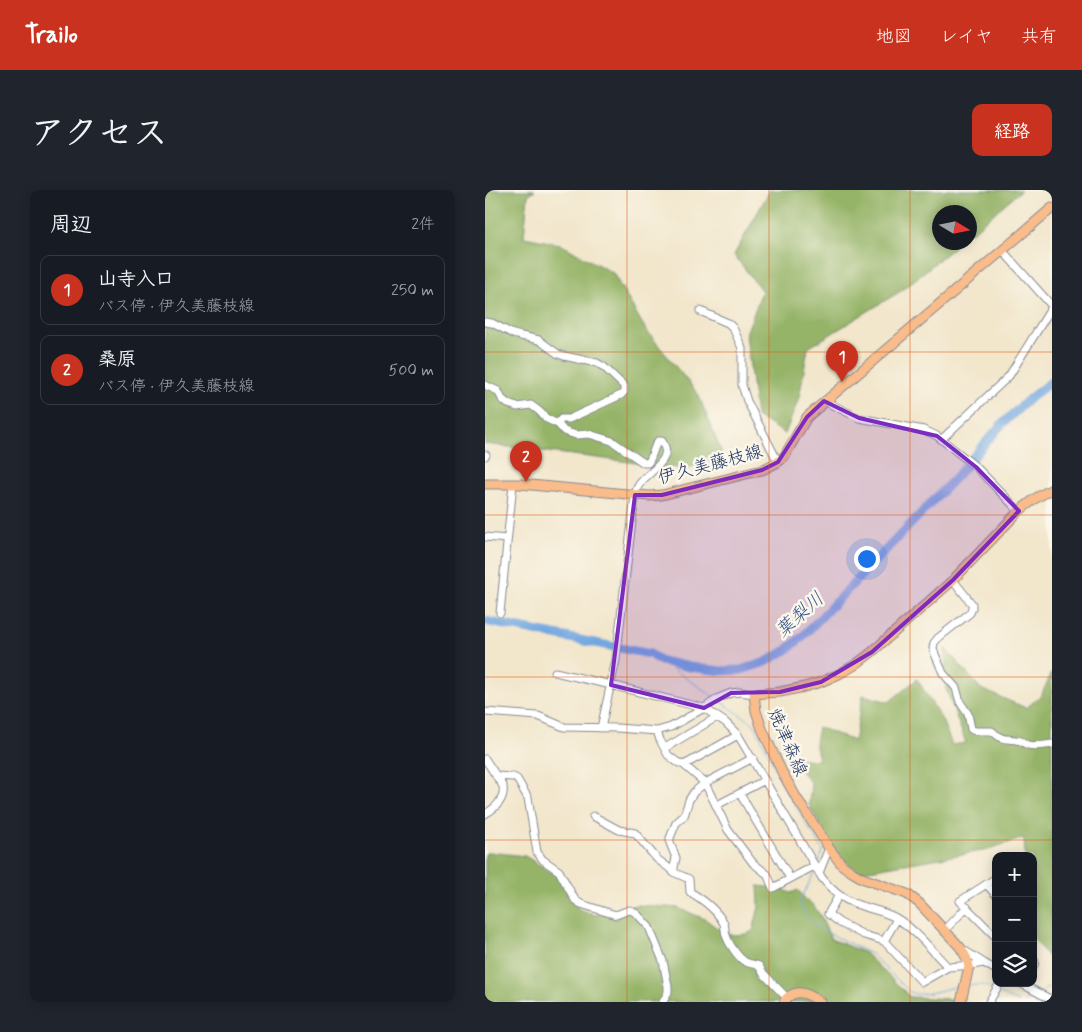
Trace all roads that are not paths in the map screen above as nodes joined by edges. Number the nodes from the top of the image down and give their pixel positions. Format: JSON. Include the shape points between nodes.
{"nodes":[{"id":1,"x":1052,"y":208,"type":"edge"},
{"id":2,"x":1002,"y":250,"type":"junction"},
{"id":3,"x":1052,"y":307,"type":"edge"},
{"id":4,"x":700,"y":311,"type":"dead end"},
{"id":5,"x":485,"y":322,"type":"edge"},
{"id":6,"x":485,"y":385,"type":"edge"},
{"id":7,"x":824,"y":401,"type":"junction"},
{"id":8,"x":558,"y":424,"type":"junction"},
{"id":9,"x":942,"y":439,"type":"junction"},
{"id":10,"x":779,"y":462,"type":"junction"},
{"id":11,"x":485,"y":484,"type":"edge"},
{"id":12,"x":513,"y":484,"type":"junction"},
{"id":13,"x":1052,"y":489,"type":"edge"},
{"id":14,"x":635,"y":495,"type":"junction"},
{"id":15,"x":1019,"y":511,"type":"junction"},
{"id":16,"x":485,"y":537,"type":"edge"},
{"id":17,"x":507,"y":538,"type":"junction"},
{"id":18,"x":953,"y":580,"type":"junction"},
{"id":19,"x":500,"y":613,"type":"dead end"},
{"id":20,"x":555,"y":672,"type":"dead end"},
{"id":21,"x":611,"y":685,"type":"junction"},
{"id":22,"x":754,"y":694,"type":"junction"},
{"id":23,"x":704,"y":708,"type":"junction"},
{"id":24,"x":485,"y":712,"type":"edge"},
{"id":25,"x":717,"y":717,"type":"junction"},
{"id":26,"x":601,"y":728,"type":"junction"},
{"id":27,"x":657,"y":731,"type":"junction"},
{"id":28,"x":738,"y":735,"type":"junction"},
{"id":29,"x":1052,"y":744,"type":"edge"},
{"id":30,"x":665,"y":748,"type":"junction"},
{"id":31,"x":753,"y":758,"type":"junction"},
{"id":32,"x":485,"y":759,"type":"edge"},
{"id":33,"x":684,"y":765,"type":"junction"},
{"id":34,"x":495,"y":776,"type":"junction"},
{"id":35,"x":765,"y":780,"type":"junction"},
{"id":36,"x":705,"y":783,"type":"junction"},
{"id":37,"x":741,"y":794,"type":"junction"},
{"id":38,"x":717,"y":805,"type":"junction"},
{"id":39,"x":485,"y":814,"type":"edge"},
{"id":40,"x":593,"y":816,"type":"dead end"},
{"id":41,"x":829,"y":848,"type":"junction"},
{"id":42,"x":815,"y":866,"type":"junction"},
{"id":43,"x":674,"y":869,"type":"junction"},
{"id":44,"x":819,"y":873,"type":"junction"},
{"id":45,"x":791,"y":878,"type":"junction"},
{"id":46,"x":992,"y":880,"type":"edge"},
{"id":47,"x":986,"y":884,"type":"junction"},
{"id":48,"x":992,"y":891,"type":"edge"},
{"id":49,"x":839,"y":895,"type":"junction"},
{"id":50,"x":967,"y":907,"type":"junction"},
{"id":51,"x":897,"y":919,"type":"junction"},
{"id":52,"x":945,"y":930,"type":"junction"},
{"id":53,"x":992,"y":933,"type":"edge"},
{"id":54,"x":884,"y":941,"type":"junction"},
{"id":55,"x":960,"y":947,"type":"junction"},
{"id":56,"x":984,"y":963,"type":"junction"},
{"id":57,"x":969,"y":966,"type":"junction"},
{"id":58,"x":947,"y":967,"type":"junction"},
{"id":59,"x":992,"y":968,"type":"edge"},
{"id":60,"x":998,"y":987,"type":"edge"},
{"id":61,"x":1028,"y":987,"type":"edge"},
{"id":62,"x":785,"y":1000,"type":"edge"},
{"id":63,"x":1052,"y":1000,"type":"edge"},
{"id":64,"x":663,"y":1002,"type":"edge"},
{"id":65,"x":820,"y":1002,"type":"edge"},
{"id":66,"x":961,"y":1002,"type":"edge"},
{"id":67,"x":989,"y":1002,"type":"edge"}],
"edges":[{"from":1,"to":2,"type":"main road","name":"伊久美藤枝線"},
{"from":2,"to":3,"type":"street"},
{"from":2,"to":7,"type":"main road","name":"伊久美藤枝線"},
{"from":3,"to":9,"type":"street","via":[[1009,376]]},
{"from":4,"to":10,"type":"street","via":[[733,328],[742,348],[742,385],[747,401]]},
{"from":5,"to":8,"type":"street","via":[[513,334],[539,340],[558,354],[597,363],[624,386],[621,395]]},
{"from":6,"to":8,"type":"street","via":[[498,391],[508,404],[531,405]]},
{"from":7,"to":9,"type":"street","via":[[859,418],[924,430]]},
{"from":7,"to":10,"type":"main road","name":"伊久美藤枝線","via":[[807,417]]},
{"from":8,"to":14,"type":"street","via":[[564,431],[576,435],[589,434],[612,441],[644,463],[648,463],[653,448],[662,441],[666,446],[665,455],[657,468],[643,480]]},
{"from":9,"to":15,"type":"street","via":[[976,467]]},
{"from":10,"to":14,"type":"main road","name":"伊久美藤枝線","via":[[762,470],[662,495]]},
{"from":11,"to":12,"type":"main road","name":"伊久美藤枝線"},
{"from":12,"to":14,"type":"main road","name":"伊久美藤枝線"},
{"from":12,"to":17,"type":"street"},
{"from":13,"to":15,"type":"main road","name":"焼津森線"},
{"from":14,"to":21,"type":"street","via":[[619,642]]},
{"from":15,"to":18,"type":"main road","name":"焼津森線"},
{"from":16,"to":17,"type":"street"},
{"from":17,"to":19,"type":"street"},
{"from":18,"to":22,"type":"main road","name":"焼津森線","via":[[855,665],[804,687]]},
{"from":18,"to":29,"type":"street","via":[[972,608],[938,638],[933,648],[943,673],[956,688],[971,729],[975,732],[992,730],[1004,740],[1033,746]]},
{"from":20,"to":21,"type":"street"},
{"from":21,"to":23,"type":"street"},
{"from":21,"to":26,"type":"street"},
{"from":22,"to":23,"type":"street","via":[[731,693]]},
{"from":22,"to":41,"type":"main road","name":"焼津森線","via":[[762,730],[782,772]]},
{"from":23,"to":25,"type":"street"},
{"from":23,"to":27,"type":"street","via":[[671,727]]},
{"from":24,"to":26,"type":"street","via":[[539,716],[565,727]]},
{"from":25,"to":28,"type":"street"},
{"from":25,"to":30,"type":"street"},
{"from":26,"to":27,"type":"street"},
{"from":27,"to":30,"type":"street"},
{"from":28,"to":31,"type":"street"},
{"from":28,"to":33,"type":"street"},
{"from":30,"to":33,"type":"street","via":[[668,755]]},
{"from":31,"to":35,"type":"street"},
{"from":31,"to":36,"type":"street"},
{"from":32,"to":34,"type":"street"},
{"from":33,"to":36,"type":"street"},
{"from":34,"to":39,"type":"street","via":[[503,786],[502,796],[496,807]]},
{"from":34,"to":64,"type":"street","via":[[517,779],[528,798],[537,852],[559,871],[575,900],[616,915],[633,911],[649,927],[663,961],[668,992]]},
{"from":35,"to":37,"type":"street"},
{"from":35,"to":42,"type":"street"},
{"from":36,"to":38,"type":"street"},
{"from":36,"to":43,"type":"street","via":[[694,792],[684,816],[672,832],[670,843],[675,858]]},
{"from":37,"to":38,"type":"street"},
{"from":37,"to":45,"type":"street"},
{"from":38,"to":45,"type":"street","via":[[729,830],[753,863],[767,874],[773,888]]},
{"from":40,"to":43,"type":"street","via":[[619,830],[635,834],[657,859]]},
{"from":41,"to":44,"type":"street"},
{"from":41,"to":52,"type":"main road","name":"焼津森線","via":[[842,865],[862,878],[907,894]]},
{"from":42,"to":44,"type":"street"},
{"from":42,"to":45,"type":"street"},
{"from":43,"to":62,"type":"street","via":[[673,872],[689,879],[690,892],[719,917],[730,945],[743,961],[759,966]]},
{"from":44,"to":49,"type":"street"},
{"from":46,"to":47,"type":"street"},
{"from":47,"to":48,"type":"street"},
{"from":47,"to":50,"type":"street","via":[[960,901]]},
{"from":49,"to":51,"type":"street"},
{"from":49,"to":54,"type":"street","via":[[828,914],[864,935]]},
{"from":50,"to":52,"type":"street"},
{"from":50,"to":53,"type":"street"},
{"from":51,"to":54,"type":"street"},
{"from":51,"to":58,"type":"street"},
{"from":52,"to":55,"type":"main road","name":"焼津森線"},
{"from":54,"to":58,"type":"street","via":[[922,982]]},
{"from":55,"to":56,"type":"street"},
{"from":55,"to":57,"type":"main road","name":"焼津森線"},
{"from":56,"to":57,"type":"street"},
{"from":56,"to":59,"type":"street"},
{"from":57,"to":58,"type":"street"},
{"from":57,"to":66,"type":"main road"},
{"from":60,"to":67,"type":"street"},
{"from":61,"to":63,"type":"street"},
{"from":62,"to":65,"type":"main road","via":[[797,992]]}]}
